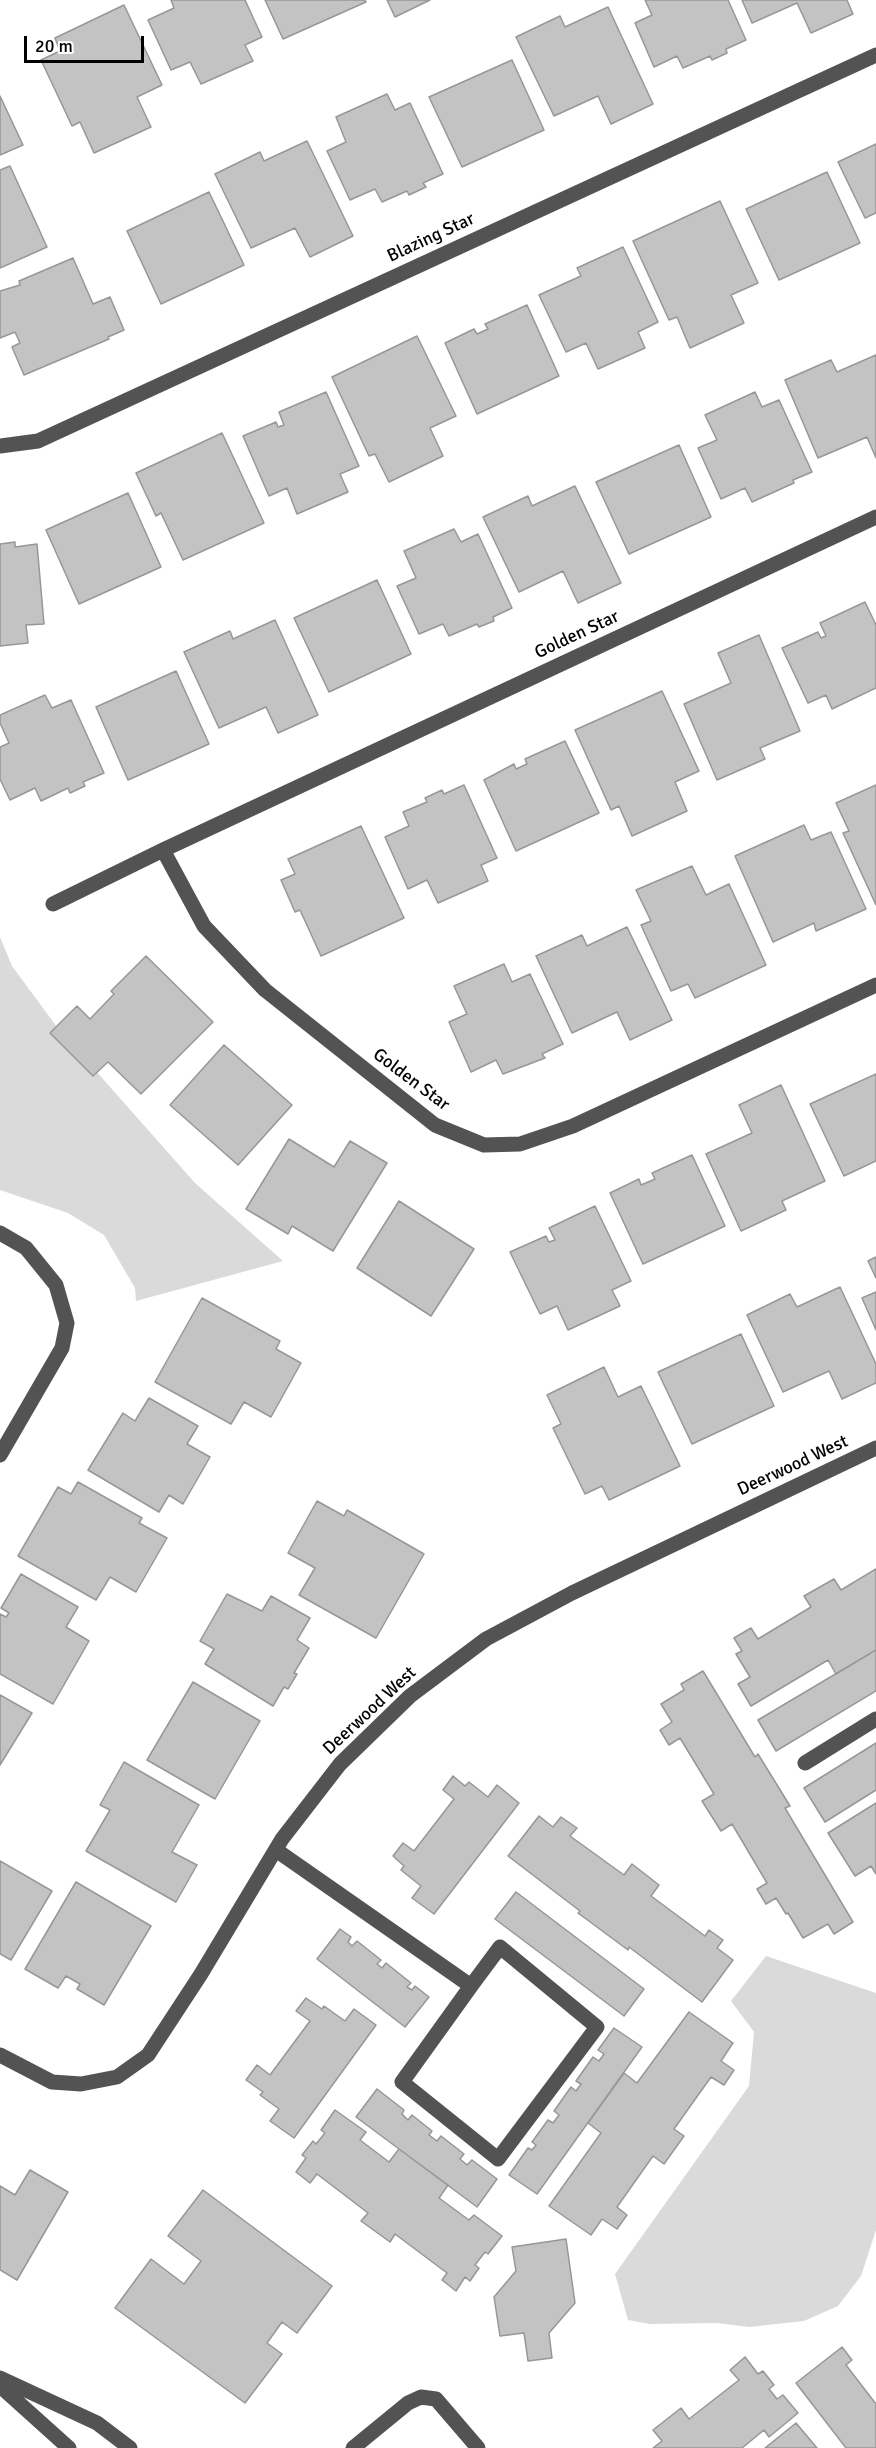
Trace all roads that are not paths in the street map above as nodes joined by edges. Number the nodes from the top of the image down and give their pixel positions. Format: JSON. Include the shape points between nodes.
{"nodes":[{"id":1,"x":876,"y":55,"type":"edge"},
{"id":2,"x":0,"y":446,"type":"edge"},
{"id":3,"x":876,"y":517,"type":"edge"},
{"id":4,"x":163,"y":850,"type":"junction"},
{"id":5,"x":53,"y":904,"type":"dead end"},
{"id":6,"x":876,"y":985,"type":"edge"},
{"id":7,"x":0,"y":1233,"type":"edge"},
{"id":8,"x":876,"y":1448,"type":"edge"},
{"id":9,"x":0,"y":1455,"type":"edge"},
{"id":10,"x":876,"y":1719,"type":"edge"},
{"id":11,"x":805,"y":1763,"type":"dead end"},
{"id":12,"x":276,"y":1850,"type":"junction"},
{"id":13,"x":471,"y":1986,"type":"junction"},
{"id":14,"x":0,"y":2055,"type":"edge"},
{"id":15,"x":0,"y":2378,"type":"edge"},
{"id":16,"x":0,"y":2386,"type":"edge"},
{"id":17,"x":69,"y":2448,"type":"edge"},
{"id":18,"x":130,"y":2448,"type":"edge"},
{"id":19,"x":353,"y":2448,"type":"edge"},
{"id":20,"x":478,"y":2448,"type":"edge"}],
"edges":[{"from":1,"to":2,"type":"street","name":"Blazing Star","via":[[38,441]]},
{"from":3,"to":4,"type":"street","name":"Golden Star"},
{"from":4,"to":5,"type":"street","name":"Golden Star"},
{"from":4,"to":6,"type":"street","name":"Golden Star","via":[[204,926],[265,990],[435,1125],[484,1145],[520,1144],[573,1126]]},
{"from":7,"to":9,"type":"street","via":[[26,1248],[56,1285],[67,1323],[62,1348]]},
{"from":8,"to":12,"type":"street","name":"Deerwood West","via":[[572,1593],[486,1639],[410,1696],[340,1764]]},
{"from":10,"to":11,"type":"street"},
{"from":12,"to":13,"type":"street"},
{"from":12,"to":14,"type":"street","name":"Deerwood West","via":[[148,2055],[117,2077],[81,2084],[52,2082]]},
{"from":13,"to":13,"type":"street","via":[[500,1947],[597,2027],[498,2159],[402,2082]]},
{"from":15,"to":18,"type":"street","via":[[97,2423]]},
{"from":16,"to":17,"type":"street"},
{"from":19,"to":20,"type":"street","via":[[420,2397],[436,2399]]}]}
